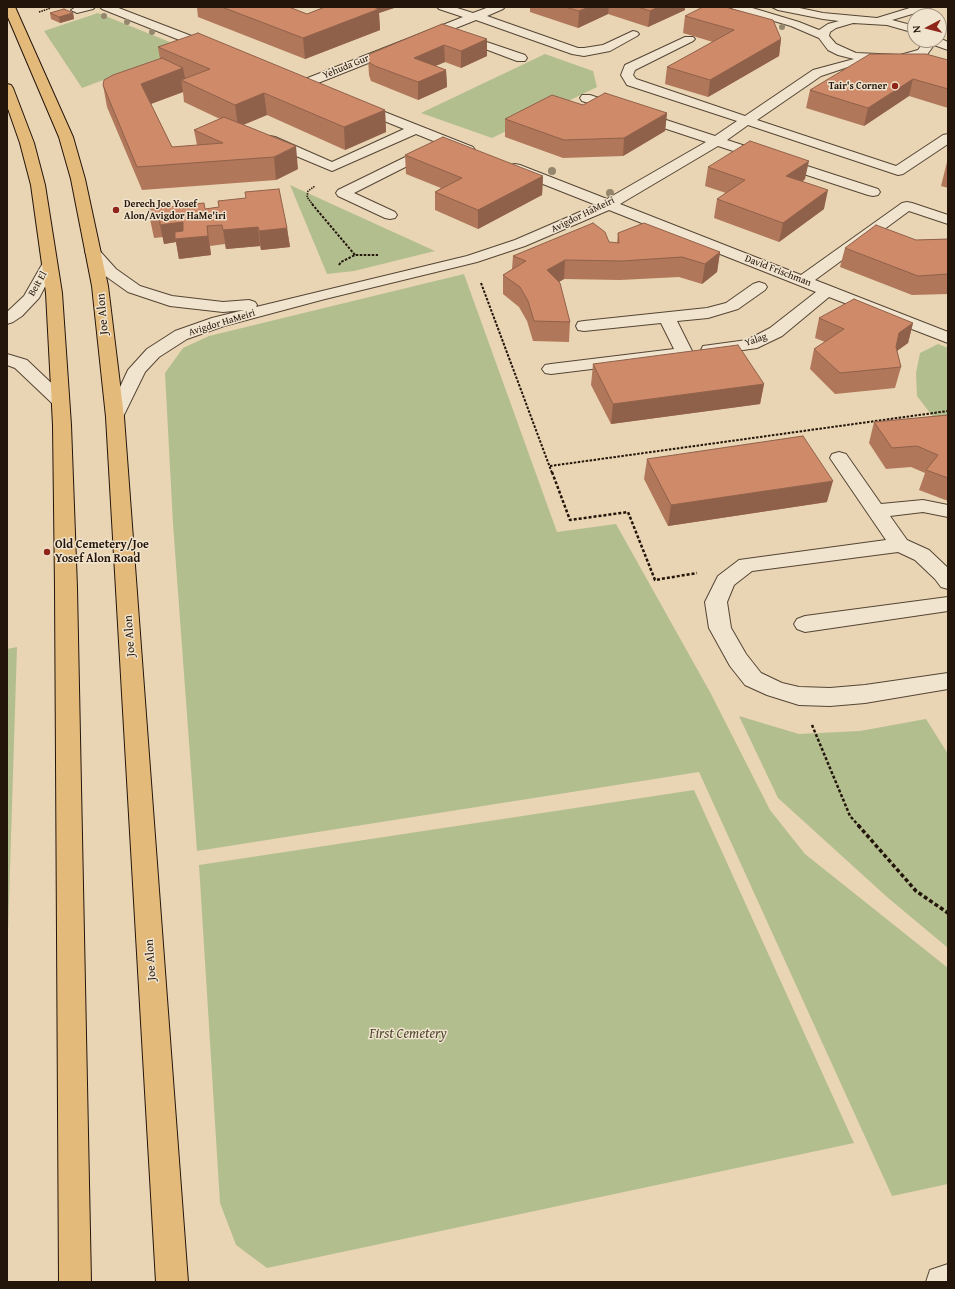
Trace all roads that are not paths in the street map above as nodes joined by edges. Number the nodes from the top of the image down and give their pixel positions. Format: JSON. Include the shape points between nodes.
{"nodes":[{"id":1,"x":9,"y":7,"type":"edge"},
{"id":2,"x":89,"y":7,"type":"edge"},
{"id":3,"x":106,"y":7,"type":"edge"},
{"id":4,"x":443,"y":7,"type":"edge"},
{"id":5,"x":499,"y":7,"type":"edge"},
{"id":6,"x":737,"y":7,"type":"edge"},
{"id":7,"x":778,"y":7,"type":"edge"},
{"id":8,"x":925,"y":7,"type":"edge"},
{"id":9,"x":77,"y":10,"type":"dead end"},
{"id":10,"x":475,"y":17,"type":"junction"},
{"id":11,"x":871,"y":20,"type":"junction"},
{"id":12,"x":907,"y":27,"type":"edge"},
{"id":13,"x":442,"y":30,"type":"junction"},
{"id":14,"x":632,"y":34,"type":"dead end"},
{"id":15,"x":823,"y":36,"type":"junction"},
{"id":16,"x":689,"y":39,"type":"edge"},
{"id":17,"x":209,"y":47,"type":"junction"},
{"id":18,"x":832,"y":47,"type":"junction"},
{"id":19,"x":927,"y":48,"type":"edge"},
{"id":20,"x":195,"y":52,"type":"edge"},
{"id":21,"x":224,"y":53,"type":"edge"},
{"id":22,"x":521,"y":58,"type":"dead end"},
{"id":23,"x":885,"y":59,"type":"junction"},
{"id":24,"x":900,"y":59,"type":"junction"},
{"id":25,"x":927,"y":64,"type":"edge"},
{"id":26,"x":817,"y":73,"type":"junction"},
{"id":27,"x":289,"y":78,"type":"edge"},
{"id":28,"x":304,"y":84,"type":"junction"},
{"id":29,"x":7,"y":88,"type":"edge"},
{"id":30,"x":318,"y":90,"type":"edge"},
{"id":31,"x":586,"y":98,"type":"dead end"},
{"id":32,"x":346,"y":101,"type":"edge"},
{"id":33,"x":747,"y":120,"type":"junction"},
{"id":34,"x":415,"y":129,"type":"junction"},
{"id":35,"x":256,"y":134,"type":"edge"},
{"id":36,"x":948,"y":138,"type":"edge"},
{"id":37,"x":718,"y":140,"type":"junction"},
{"id":38,"x":446,"y":141,"type":"junction"},
{"id":39,"x":483,"y":155,"type":"edge"},
{"id":40,"x":505,"y":164,"type":"edge"},
{"id":41,"x":874,"y":192,"type":"dead end"},
{"id":42,"x":608,"y":205,"type":"junction"},
{"id":43,"x":390,"y":215,"type":"dead end"},
{"id":44,"x":948,"y":220,"type":"edge"},
{"id":45,"x":93,"y":252,"type":"junction"},
{"id":46,"x":49,"y":264,"type":"junction"},
{"id":47,"x":803,"y":281,"type":"junction"},
{"id":48,"x":759,"y":287,"type":"dead end"},
{"id":49,"x":827,"y":291,"type":"junction"},
{"id":50,"x":321,"y":295,"type":"junction"},
{"id":51,"x":667,"y":318,"type":"junction"},
{"id":52,"x":7,"y":319,"type":"edge"},
{"id":53,"x":584,"y":326,"type":"dead end"},
{"id":54,"x":948,"y":338,"type":"edge"},
{"id":55,"x":684,"y":353,"type":"junction"},
{"id":56,"x":7,"y":360,"type":"edge"},
{"id":57,"x":551,"y":369,"type":"dead end"},
{"id":58,"x":60,"y":401,"type":"junction"},
{"id":59,"x":114,"y":417,"type":"junction"},
{"id":60,"x":839,"y":458,"type":"dead end"},
{"id":61,"x":877,"y":511,"type":"junction"},
{"id":62,"x":948,"y":511,"type":"edge"},
{"id":63,"x":900,"y":545,"type":"junction"},
{"id":64,"x":945,"y":578,"type":"edge"},
{"id":65,"x":948,"y":604,"type":"edge"},
{"id":66,"x":805,"y":624,"type":"dead end"},
{"id":67,"x":948,"y":681,"type":"edge"},
{"id":68,"x":948,"y":1280,"type":"edge"},
{"id":69,"x":75,"y":1282,"type":"edge"},
{"id":70,"x":172,"y":1282,"type":"edge"},
{"id":71,"x":942,"y":1282,"type":"edge"}],
"edges":[{"from":1,"to":45,"type":"main road","name":"Joe Alon","via":[[66,137],[78,179]]},
{"from":2,"to":9,"type":"street"},
{"from":3,"to":17,"type":"street"},
{"from":4,"to":10,"type":"street"},
{"from":5,"to":10,"type":"street","name":"Yehuda Gur"},
{"from":6,"to":15,"type":"street","via":[[795,24]]},
{"from":7,"to":11,"type":"street","via":[[823,16]]},
{"from":8,"to":11,"type":"street"},
{"from":10,"to":13,"type":"street","name":"Yehuda Gur"},
{"from":10,"to":14,"type":"street","via":[[584,52],[606,48]]},
{"from":11,"to":12,"type":"street"},
{"from":11,"to":15,"type":"street","via":[[853,20],[836,24],[825,30]]},
{"from":13,"to":22,"type":"street"},
{"from":13,"to":28,"type":"street","name":"Yehuda Gur"},
{"from":15,"to":18,"type":"street"},
{"from":16,"to":33,"type":"street","via":[[629,68],[627,75],[631,82]]},
{"from":17,"to":20,"type":"street"},
{"from":17,"to":21,"type":"street"},
{"from":18,"to":23,"type":"street","via":[[855,56]]},
{"from":18,"to":26,"type":"street","name":"Avigdor HaMeiri","via":[[827,60]]},
{"from":19,"to":24,"type":"street","via":[[922,53]]},
{"from":23,"to":24,"type":"street"},
{"from":23,"to":26,"type":"street","name":"Avigdor HaMeiri","via":[[847,64]]},
{"from":24,"to":25,"type":"street"},
{"from":26,"to":33,"type":"street","name":"Avigdor HaMeiri"},
{"from":27,"to":28,"type":"street"},
{"from":28,"to":30,"type":"street"},
{"from":29,"to":46,"type":"main road","via":[[27,143],[38,185]]},
{"from":31,"to":37,"type":"street"},
{"from":32,"to":34,"type":"street"},
{"from":33,"to":36,"type":"street","via":[[898,171]]},
{"from":33,"to":37,"type":"street","name":"Avigdor HaMeiri"},
{"from":34,"to":35,"type":"street","via":[[332,167]]},
{"from":34,"to":38,"type":"street"},
{"from":37,"to":41,"type":"street"},
{"from":37,"to":42,"type":"street","name":"Avigdor HaMeiri"},
{"from":38,"to":39,"type":"street"},
{"from":38,"to":43,"type":"street","via":[[343,193]]},
{"from":40,"to":42,"type":"street","name":"David Frischman"},
{"from":42,"to":47,"type":"street","name":"David Frischman"},
{"from":42,"to":50,"type":"street","name":"Avigdor HaMeiri","via":[[520,243],[472,258]]},
{"from":44,"to":47,"type":"street","via":[[907,206]]},
{"from":45,"to":50,"type":"street","name":"Avigdor HaMeiri","via":[[110,272],[134,289],[170,301],[223,307],[266,304]]},
{"from":45,"to":59,"type":"main road","name":"Joe Alon","via":[[100,286]]},
{"from":46,"to":52,"type":"street","name":"Beit El","via":[[31,298]]},
{"from":46,"to":58,"type":"main road","via":[[54,293]]},
{"from":47,"to":49,"type":"street","name":"David Frischman"},
{"from":48,"to":51,"type":"street","via":[[732,306],[721,310]]},
{"from":49,"to":54,"type":"street","name":"David Frischman"},
{"from":49,"to":55,"type":"street","name":"Yalag","via":[[776,332],[751,344]]},
{"from":50,"to":59,"type":"street","name":"Avigdor HaMeiri","via":[[218,322],[181,335],[153,353],[137,370]]},
{"from":51,"to":53,"type":"street"},
{"from":51,"to":55,"type":"street"},
{"from":55,"to":57,"type":"street","name":"Yalag"},
{"from":56,"to":58,"type":"street","via":[[21,364]]},
{"from":58,"to":69,"type":"main road","via":[[66,604]]},
{"from":59,"to":70,"type":"main road","name":"Joe Alon"},
{"from":60,"to":61,"type":"street"},
{"from":61,"to":62,"type":"street","via":[[923,506]]},
{"from":61,"to":63,"type":"street"},
{"from":63,"to":64,"type":"street","via":[[922,554]]},
{"from":63,"to":67,"type":"street","via":[[746,566],[725,581],[716,602],[720,628],[753,680],[799,696],[858,695]]},
{"from":65,"to":66,"type":"street"},
{"from":68,"to":71,"type":"street"}]}
